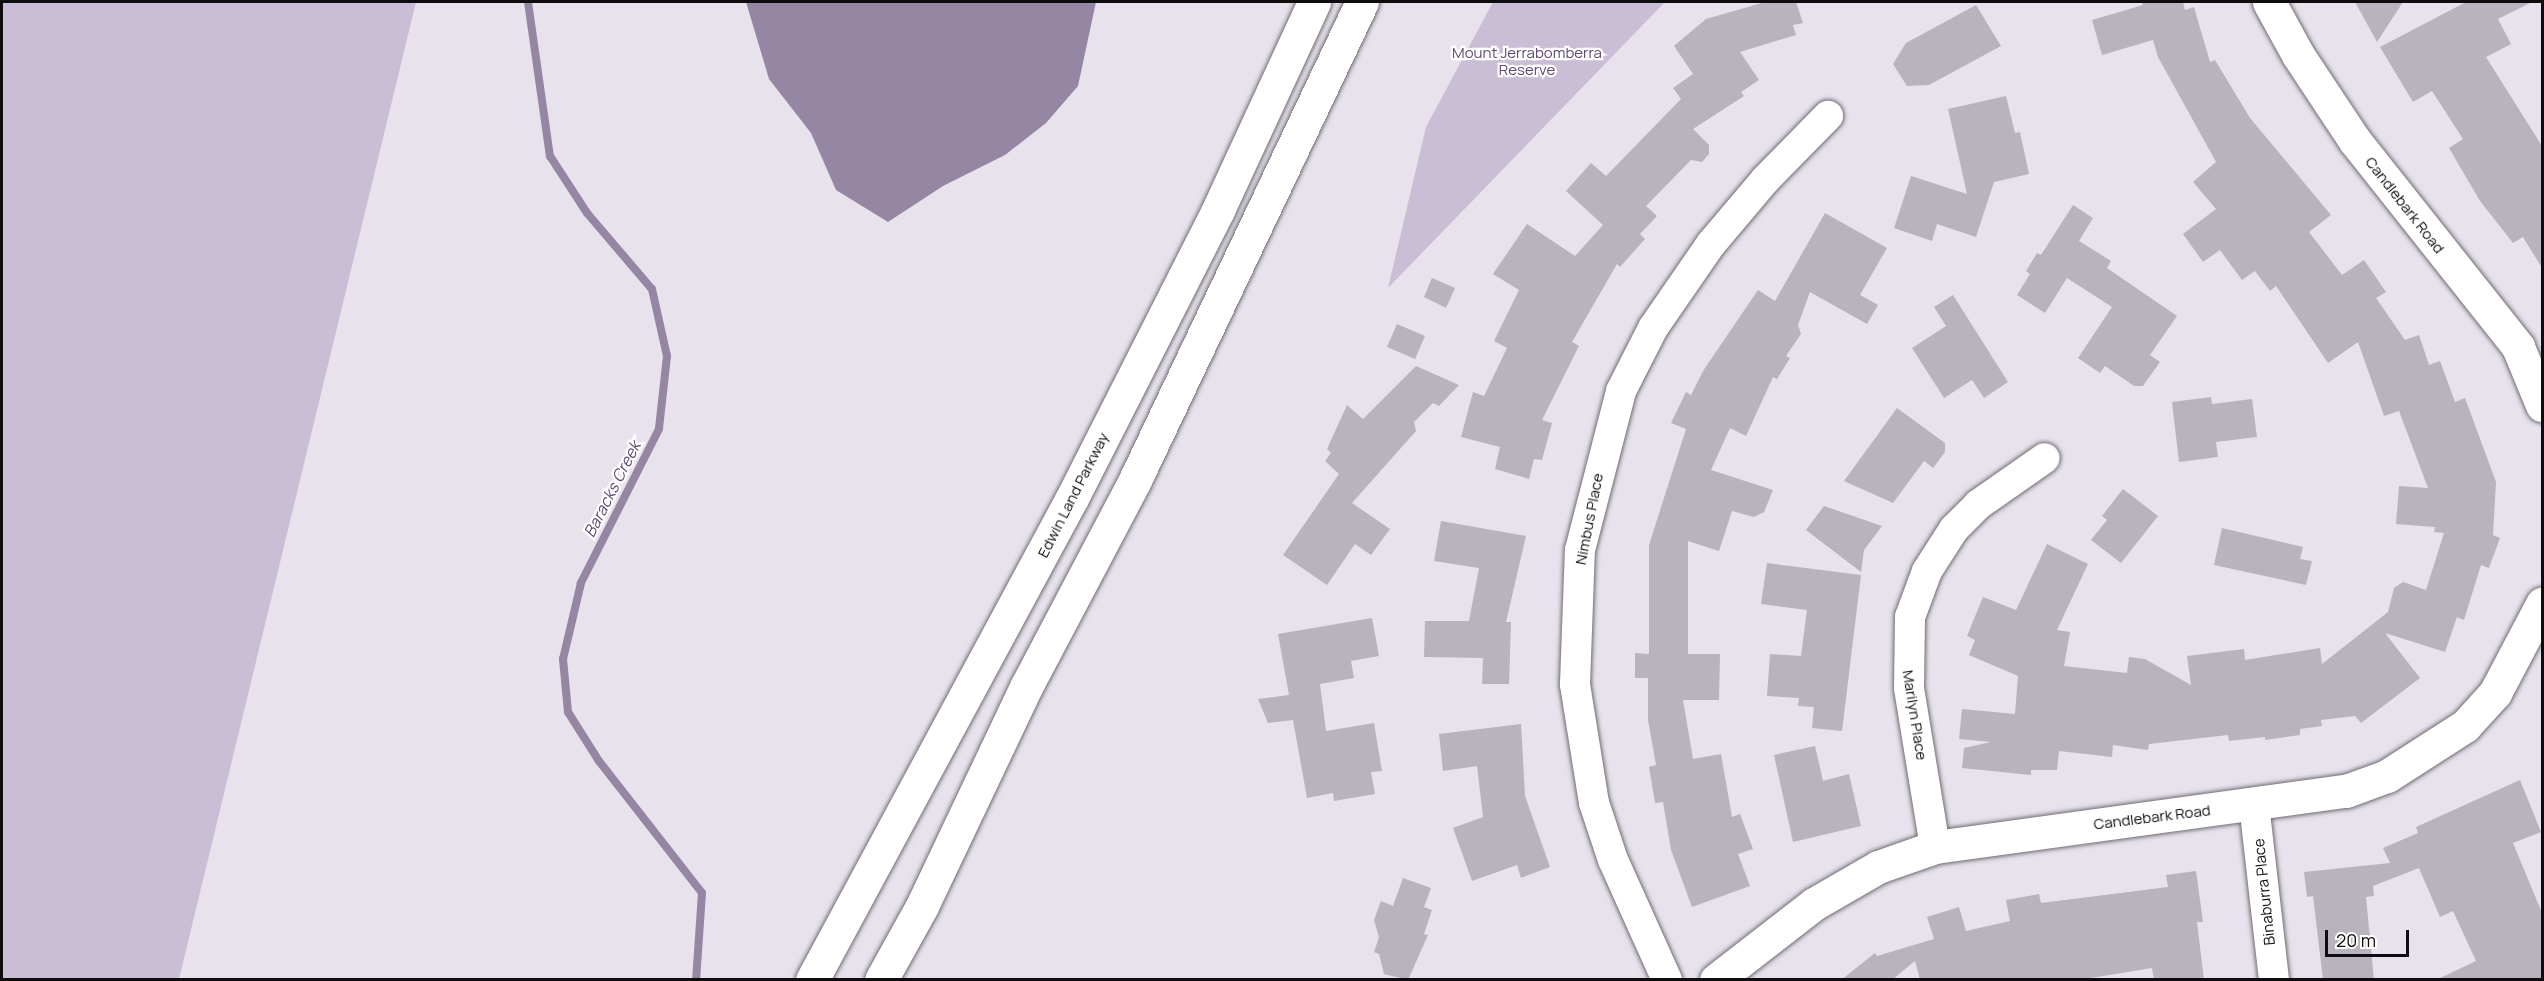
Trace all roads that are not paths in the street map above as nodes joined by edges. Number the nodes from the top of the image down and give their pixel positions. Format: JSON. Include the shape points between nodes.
{"nodes":[{"id":1,"x":1314,"y":2,"type":"edge"},
{"id":2,"x":1362,"y":2,"type":"edge"},
{"id":3,"x":2269,"y":2,"type":"edge"},
{"id":4,"x":1828,"y":116,"type":"dead end"},
{"id":5,"x":2542,"y":405,"type":"edge"},
{"id":6,"x":2045,"y":458,"type":"dead end"},
{"id":7,"x":2542,"y":604,"type":"edge"},
{"id":8,"x":2254,"y":804,"type":"junction"},
{"id":9,"x":1935,"y":847,"type":"junction"},
{"id":10,"x":813,"y":980,"type":"edge"},
{"id":11,"x":881,"y":980,"type":"edge"},
{"id":12,"x":1667,"y":980,"type":"edge"},
{"id":13,"x":1716,"y":980,"type":"edge"},
{"id":14,"x":2274,"y":980,"type":"edge"}],
"edges":[{"from":1,"to":10,"type":"main road","name":"Edwin Land Parkway","via":[[1218,210],[1072,498]]},
{"from":2,"to":11,"type":"main road","via":[[1145,459],[1027,685],[922,906]]},
{"from":3,"to":5,"type":"main road","name":"Candlebark Road","via":[[2298,55],[2355,141],[2518,347]]},
{"from":4,"to":12,"type":"street","name":"Nimbus Place","via":[[1765,180],[1719,235],[1653,328],[1621,392],[1580,550],[1575,684],[1594,802],[1612,860]]},
{"from":6,"to":9,"type":"street","name":"Marilyn Place","via":[[1992,494],[1954,529],[1927,572],[1910,617],[1909,688]]},
{"from":7,"to":8,"type":"main road","name":"Candlebark Road","via":[[2495,693],[2465,726],[2425,755],[2387,776],[2346,791]]},
{"from":8,"to":9,"type":"main road","name":"Candlebark Road","via":[[1983,837]]},
{"from":8,"to":14,"type":"street","name":"Binaburra Place"},
{"from":9,"to":13,"type":"main road","name":"Candlebark Road","via":[[1878,867],[1814,904]]}]}
